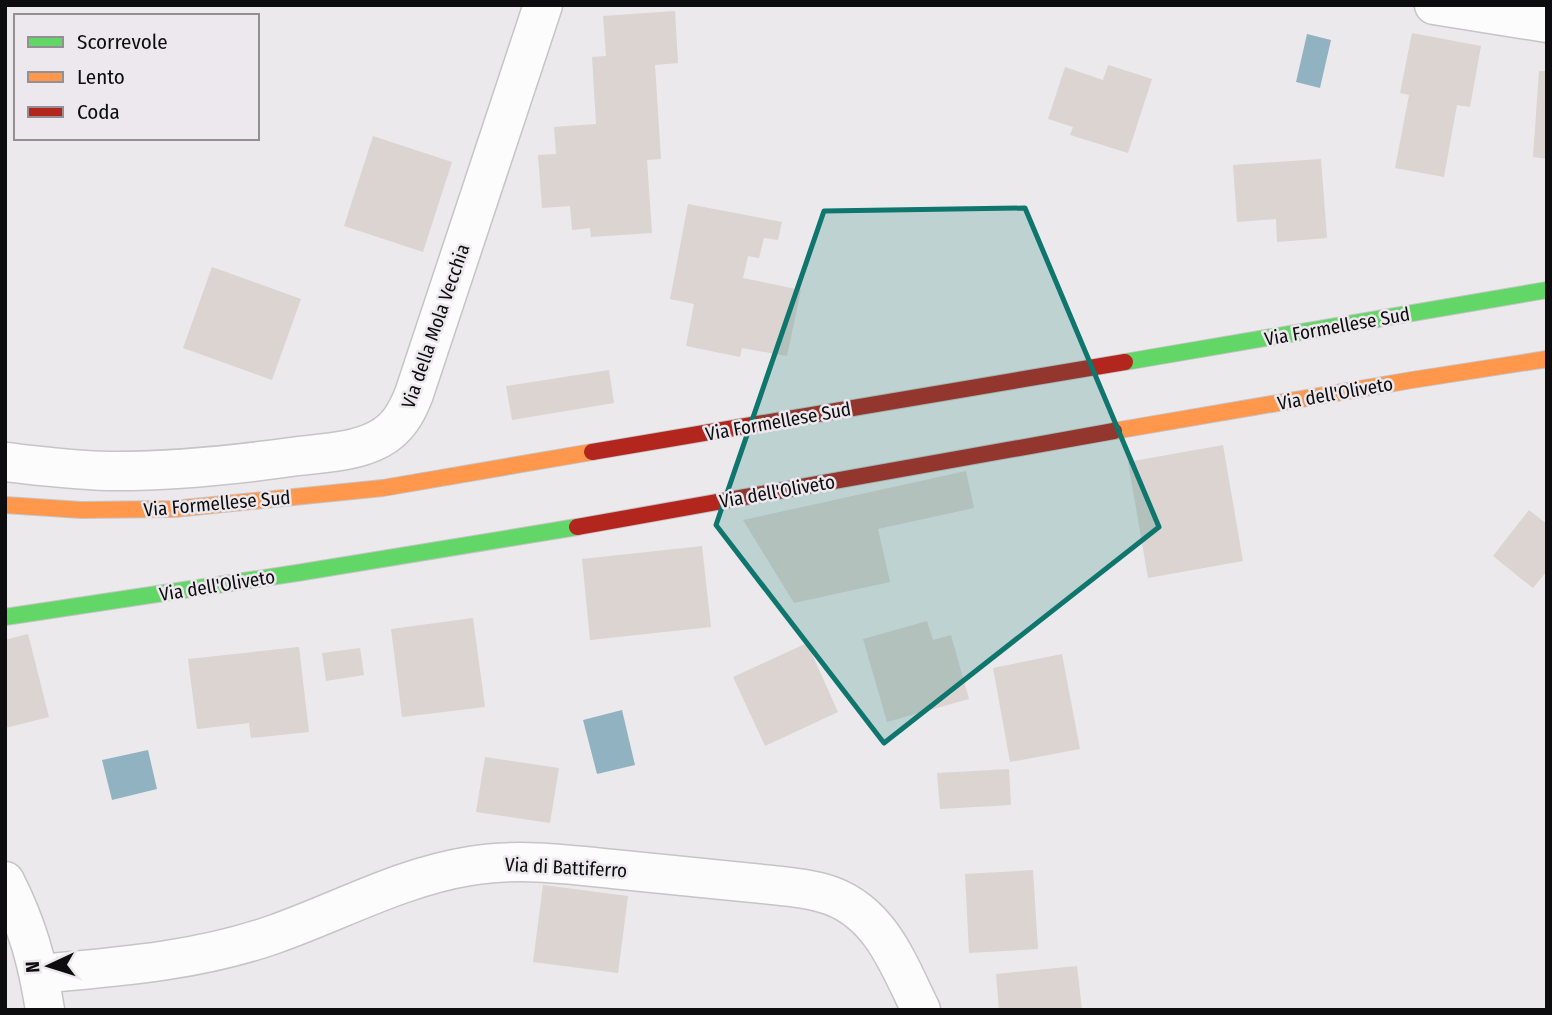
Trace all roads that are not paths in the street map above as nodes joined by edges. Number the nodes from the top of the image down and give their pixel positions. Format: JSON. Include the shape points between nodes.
{"nodes":[{"id":1,"x":543,"y":5,"type":"edge"},
{"id":2,"x":1434,"y":5,"type":"edge"},
{"id":3,"x":1547,"y":23,"type":"edge"},
{"id":4,"x":1547,"y":290,"type":"edge"},
{"id":5,"x":1547,"y":359,"type":"edge"},
{"id":6,"x":5,"y":462,"type":"edge"},
{"id":7,"x":5,"y":505,"type":"edge"},
{"id":8,"x":5,"y":617,"type":"edge"},
{"id":9,"x":5,"y":881,"type":"edge"},
{"id":10,"x":42,"y":992,"type":"edge"},
{"id":11,"x":921,"y":1010,"type":"edge"}],
"edges":[{"from":1,"to":6,"type":"street","name":"Via della Mola Vecchia","via":[[414,394],[396,426],[356,448],[221,467],[114,471]]},
{"from":2,"to":3,"type":"street"},
{"from":4,"to":7,"type":"street","name":"Via Formellese Sud","via":[[383,488],[174,509]]},
{"from":5,"to":8,"type":"street","name":"Via dell'Oliveto","via":[[1052,441],[471,546]]},
{"from":9,"to":10,"type":"street","via":[[27,929]]},
{"from":10,"to":11,"type":"street","name":"Via di Battiferro","via":[[274,934],[438,872],[472,865],[538,862],[830,895],[854,906],[877,929]]}]}
